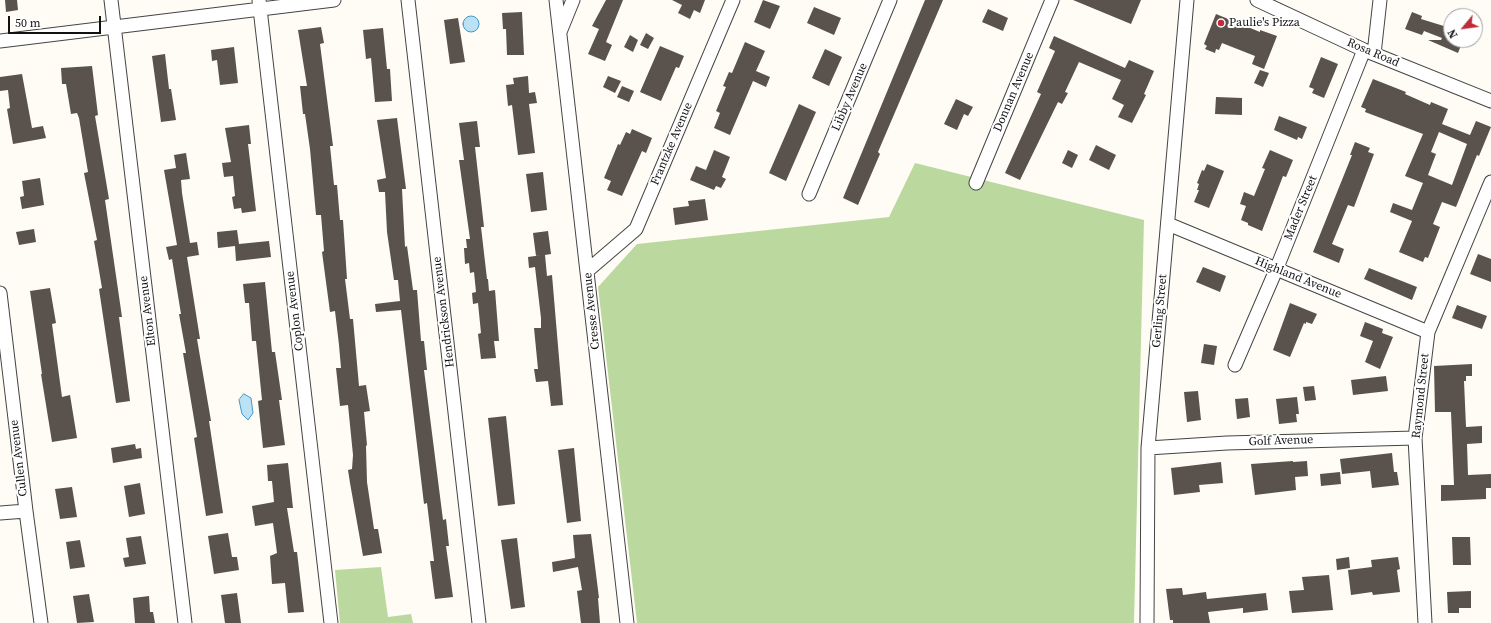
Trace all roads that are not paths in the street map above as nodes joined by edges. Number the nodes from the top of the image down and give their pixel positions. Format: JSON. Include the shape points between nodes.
{"nodes":[{"id":1,"x":111,"y":0,"type":"edge"},
{"id":2,"x":334,"y":0,"type":"edge"},
{"id":3,"x":408,"y":0,"type":"edge"},
{"id":4,"x":556,"y":0,"type":"edge"},
{"id":5,"x":573,"y":0,"type":"edge"},
{"id":6,"x":733,"y":0,"type":"edge"},
{"id":7,"x":890,"y":0,"type":"edge"},
{"id":8,"x":1052,"y":0,"type":"edge"},
{"id":9,"x":1187,"y":0,"type":"edge"},
{"id":10,"x":1257,"y":0,"type":"edge"},
{"id":11,"x":1380,"y":0,"type":"edge"},
{"id":12,"x":259,"y":4,"type":"edge"},
{"id":13,"x":114,"y":27,"type":"junction"},
{"id":14,"x":559,"y":35,"type":"junction"},
{"id":15,"x":0,"y":41,"type":"edge"},
{"id":16,"x":1369,"y":52,"type":"junction"},
{"id":17,"x":1491,"y":101,"type":"edge"},
{"id":18,"x":1491,"y":182,"type":"edge"},
{"id":19,"x":976,"y":183,"type":"dead end"},
{"id":20,"x":809,"y":194,"type":"dead end"},
{"id":21,"x":1168,"y":224,"type":"junction"},
{"id":22,"x":1276,"y":270,"type":"junction"},
{"id":23,"x":587,"y":271,"type":"junction"},
{"id":24,"x":0,"y":293,"type":"edge"},
{"id":25,"x":1428,"y":332,"type":"junction"},
{"id":26,"x":1235,"y":365,"type":"dead end"},
{"id":27,"x":1415,"y":438,"type":"junction"},
{"id":28,"x":1148,"y":448,"type":"junction"},
{"id":29,"x":26,"y":511,"type":"junction"},
{"id":30,"x":0,"y":513,"type":"edge"},
{"id":31,"x":42,"y":623,"type":"edge"},
{"id":32,"x":185,"y":623,"type":"edge"},
{"id":33,"x":331,"y":623,"type":"edge"},
{"id":34,"x":479,"y":623,"type":"edge"},
{"id":35,"x":627,"y":623,"type":"edge"},
{"id":36,"x":1147,"y":623,"type":"edge"},
{"id":37,"x":1425,"y":623,"type":"edge"}],
"edges":[{"from":1,"to":13,"type":"street","name":"Elton Avenue"},
{"from":2,"to":12,"type":"street"},
{"from":3,"to":34,"type":"street","name":"Hendrickson Avenue"},
{"from":4,"to":14,"type":"street","name":"Cresse Avenue"},
{"from":5,"to":14,"type":"street"},
{"from":6,"to":23,"type":"street","name":"Frantzke Avenue","via":[[636,229]]},
{"from":7,"to":20,"type":"street","name":"Libby Avenue"},
{"from":8,"to":19,"type":"street","name":"Donnan Avenue"},
{"from":9,"to":21,"type":"street","name":"Gerling Street"},
{"from":10,"to":16,"type":"street","name":"Rosa Road"},
{"from":11,"to":16,"type":"street","name":"Mader Street"},
{"from":12,"to":13,"type":"street"},
{"from":12,"to":33,"type":"street","name":"Coplon Avenue"},
{"from":13,"to":15,"type":"street"},
{"from":13,"to":32,"type":"street","name":"Elton Avenue"},
{"from":14,"to":23,"type":"street","name":"Cresse Avenue"},
{"from":16,"to":17,"type":"street","name":"Rosa Road"},
{"from":16,"to":22,"type":"street","name":"Mader Street"},
{"from":18,"to":25,"type":"street","name":"Raymond Street"},
{"from":21,"to":22,"type":"street","name":"Highland Avenue"},
{"from":21,"to":28,"type":"street","name":"Gerling Street"},
{"from":22,"to":25,"type":"street","name":"Highland Avenue"},
{"from":22,"to":26,"type":"street","name":"Mader Street"},
{"from":23,"to":35,"type":"street","name":"Cresse Avenue"},
{"from":24,"to":29,"type":"street","name":"Cullen Avenue"},
{"from":25,"to":27,"type":"street","name":"Raymond Street"},
{"from":27,"to":28,"type":"street","name":"Golf Avenue","via":[[1227,443]]},
{"from":27,"to":37,"type":"street","name":"Raymond Street"},
{"from":28,"to":36,"type":"street","name":"Gerling Street"},
{"from":29,"to":30,"type":"street"},
{"from":29,"to":31,"type":"street","name":"Cullen Avenue"}]}
